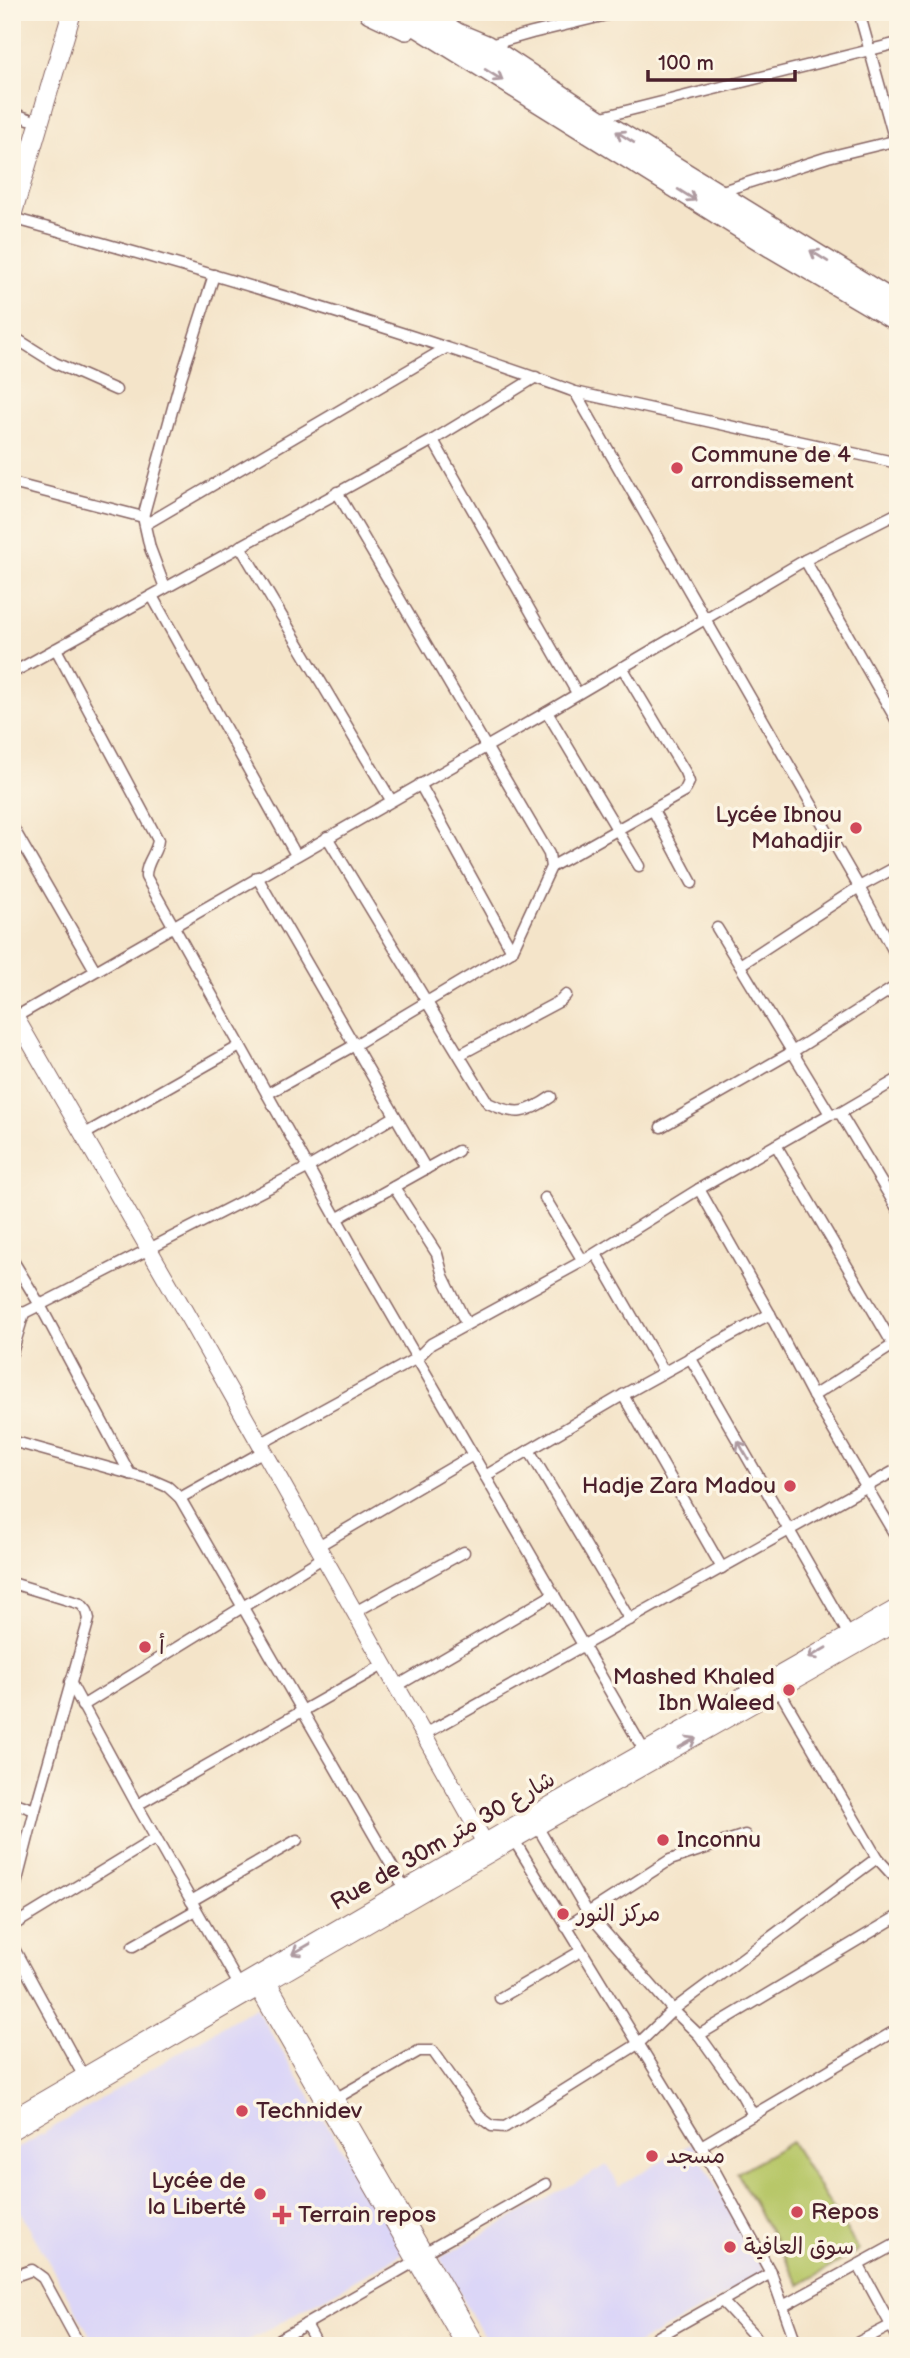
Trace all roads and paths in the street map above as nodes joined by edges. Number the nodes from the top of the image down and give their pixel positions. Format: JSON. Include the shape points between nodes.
{"nodes":[{"id":1,"x":61,"y":12,"type":"edge"},
{"id":2,"x":72,"y":12,"type":"edge"},
{"id":3,"x":370,"y":12,"type":"edge"},
{"id":4,"x":395,"y":12,"type":"edge"},
{"id":5,"x":421,"y":12,"type":"edge"},
{"id":6,"x":433,"y":12,"type":"edge"},
{"id":7,"x":619,"y":12,"type":"edge"},
{"id":8,"x":859,"y":12,"type":"edge"},
{"id":9,"x":454,"y":41,"type":"junction"},
{"id":10,"x":898,"y":43,"type":"edge"},
{"id":11,"x":486,"y":46,"type":"junction"},
{"id":12,"x":868,"y":50,"type":"junction"},
{"id":13,"x":21,"y":116,"type":"edge"},
{"id":14,"x":596,"y":119,"type":"junction"},
{"id":15,"x":897,"y":144,"type":"edge"},
{"id":16,"x":12,"y":173,"type":"edge"},
{"id":17,"x":716,"y":193,"type":"junction"},
{"id":18,"x":12,"y":217,"type":"edge"},
{"id":19,"x":214,"y":275,"type":"junction"},
{"id":20,"x":898,"y":305,"type":"edge"},
{"id":21,"x":898,"y":321,"type":"edge"},
{"id":22,"x":12,"y":336,"type":"edge"},
{"id":23,"x":446,"y":348,"type":"junction"},
{"id":24,"x":536,"y":377,"type":"junction"},
{"id":25,"x":116,"y":390,"type":"dead end"},
{"id":26,"x":575,"y":392,"type":"junction"},
{"id":27,"x":433,"y":440,"type":"junction"},
{"id":28,"x":898,"y":463,"type":"edge"},
{"id":29,"x":12,"y":483,"type":"edge"},
{"id":30,"x":337,"y":492,"type":"junction"},
{"id":31,"x":898,"y":513,"type":"edge"},
{"id":32,"x":143,"y":517,"type":"junction"},
{"id":33,"x":240,"y":546,"type":"junction"},
{"id":34,"x":805,"y":560,"type":"junction"},
{"id":35,"x":165,"y":588,"type":"junction"},
{"id":36,"x":152,"y":596,"type":"junction"},
{"id":37,"x":704,"y":619,"type":"junction"},
{"id":38,"x":56,"y":649,"type":"junction"},
{"id":39,"x":622,"y":667,"type":"junction"},
{"id":40,"x":12,"y":673,"type":"edge"},
{"id":41,"x":577,"y":693,"type":"junction"},
{"id":42,"x":547,"y":712,"type":"junction"},
{"id":43,"x":898,"y":723,"type":"edge"},
{"id":44,"x":487,"y":745,"type":"junction"},
{"id":45,"x":420,"y":784,"type":"junction"},
{"id":46,"x":390,"y":800,"type":"junction"},
{"id":47,"x":653,"y":810,"type":"junction"},
{"id":48,"x":12,"y":826,"type":"edge"},
{"id":49,"x":618,"y":831,"type":"junction"},
{"id":50,"x":327,"y":837,"type":"junction"},
{"id":51,"x":296,"y":855,"type":"junction"},
{"id":52,"x":639,"y":866,"type":"dead end"},
{"id":53,"x":898,"y":866,"type":"edge"},
{"id":54,"x":551,"y":867,"type":"junction"},
{"id":55,"x":257,"y":877,"type":"junction"},
{"id":56,"x":692,"y":883,"type":"dead end"},
{"id":57,"x":859,"y":887,"type":"junction"},
{"id":58,"x":174,"y":927,"type":"junction"},
{"id":59,"x":717,"y":928,"type":"dead end"},
{"id":60,"x":512,"y":951,"type":"junction"},
{"id":61,"x":898,"y":959,"type":"edge"},
{"id":62,"x":740,"y":965,"type":"junction"},
{"id":63,"x":95,"y":970,"type":"junction"},
{"id":64,"x":898,"y":985,"type":"edge"},
{"id":65,"x":566,"y":995,"type":"dead end"},
{"id":66,"x":427,"y":1002,"type":"junction"},
{"id":67,"x":13,"y":1016,"type":"edge"},
{"id":68,"x":240,"y":1046,"type":"junction"},
{"id":69,"x":353,"y":1046,"type":"junction"},
{"id":70,"x":792,"y":1052,"type":"junction"},
{"id":71,"x":461,"y":1054,"type":"junction"},
{"id":72,"x":898,"y":1079,"type":"edge"},
{"id":73,"x":267,"y":1094,"type":"junction"},
{"id":74,"x":551,"y":1097,"type":"dead end"},
{"id":75,"x":835,"y":1114,"type":"junction"},
{"id":76,"x":394,"y":1117,"type":"junction"},
{"id":77,"x":661,"y":1127,"type":"dead end"},
{"id":78,"x":83,"y":1135,"type":"junction"},
{"id":79,"x":776,"y":1145,"type":"junction"},
{"id":80,"x":458,"y":1151,"type":"dead end"},
{"id":81,"x":309,"y":1167,"type":"junction"},
{"id":82,"x":426,"y":1169,"type":"junction"},
{"id":83,"x":394,"y":1187,"type":"junction"},
{"id":84,"x":699,"y":1189,"type":"junction"},
{"id":85,"x":545,"y":1198,"type":"dead end"},
{"id":86,"x":898,"y":1210,"type":"edge"},
{"id":87,"x":336,"y":1219,"type":"junction"},
{"id":88,"x":148,"y":1249,"type":"junction"},
{"id":89,"x":596,"y":1254,"type":"junction"},
{"id":90,"x":12,"y":1259,"type":"edge"},
{"id":91,"x":583,"y":1261,"type":"junction"},
{"id":92,"x":40,"y":1305,"type":"junction"},
{"id":93,"x":18,"y":1311,"type":"edge"},
{"id":94,"x":770,"y":1314,"type":"junction"},
{"id":95,"x":466,"y":1323,"type":"junction"},
{"id":96,"x":896,"y":1346,"type":"edge"},
{"id":97,"x":12,"y":1353,"type":"edge"},
{"id":98,"x":690,"y":1357,"type":"junction"},
{"id":99,"x":417,"y":1358,"type":"junction"},
{"id":100,"x":664,"y":1372,"type":"junction"},
{"id":101,"x":623,"y":1395,"type":"junction"},
{"id":102,"x":813,"y":1396,"type":"junction"},
{"id":103,"x":12,"y":1441,"type":"edge"},
{"id":104,"x":262,"y":1448,"type":"junction"},
{"id":105,"x":529,"y":1450,"type":"junction"},
{"id":106,"x":473,"y":1455,"type":"junction"},
{"id":107,"x":898,"y":1469,"type":"edge"},
{"id":108,"x":130,"y":1474,"type":"junction"},
{"id":109,"x":485,"y":1476,"type":"junction"},
{"id":110,"x":867,"y":1486,"type":"junction"},
{"id":111,"x":180,"y":1498,"type":"junction"},
{"id":112,"x":788,"y":1531,"type":"junction"},
{"id":113,"x":898,"y":1540,"type":"edge"},
{"id":114,"x":321,"y":1552,"type":"junction"},
{"id":115,"x":464,"y":1552,"type":"dead end"},
{"id":116,"x":722,"y":1568,"type":"junction"},
{"id":117,"x":12,"y":1583,"type":"edge"},
{"id":118,"x":554,"y":1594,"type":"junction"},
{"id":119,"x":242,"y":1607,"type":"junction"},
{"id":120,"x":898,"y":1607,"type":"edge"},
{"id":121,"x":355,"y":1612,"type":"junction"},
{"id":122,"x":630,"y":1620,"type":"junction"},
{"id":123,"x":898,"y":1622,"type":"edge"},
{"id":124,"x":849,"y":1635,"type":"junction"},
{"id":125,"x":584,"y":1646,"type":"junction"},
{"id":126,"x":385,"y":1664,"type":"junction"},
{"id":127,"x":70,"y":1682,"type":"junction"},
{"id":128,"x":776,"y":1684,"type":"junction"},
{"id":129,"x":397,"y":1686,"type":"junction"},
{"id":130,"x":82,"y":1706,"type":"junction"},
{"id":131,"x":302,"y":1712,"type":"junction"},
{"id":132,"x":425,"y":1734,"type":"junction"},
{"id":133,"x":645,"y":1752,"type":"junction"},
{"id":134,"x":12,"y":1802,"type":"edge"},
{"id":135,"x":136,"y":1805,"type":"junction"},
{"id":136,"x":35,"y":1810,"type":"junction"},
{"id":137,"x":534,"y":1821,"type":"junction"},
{"id":138,"x":745,"y":1835,"type":"dead end"},
{"id":139,"x":156,"y":1838,"type":"junction"},
{"id":140,"x":297,"y":1840,"type":"dead end"},
{"id":141,"x":514,"y":1840,"type":"junction"},
{"id":142,"x":488,"y":1848,"type":"junction"},
{"id":143,"x":877,"y":1858,"type":"junction"},
{"id":144,"x":895,"y":1875,"type":"edge"},
{"id":145,"x":405,"y":1889,"type":"junction"},
{"id":146,"x":12,"y":1900,"type":"edge"},
{"id":147,"x":193,"y":1906,"type":"junction"},
{"id":148,"x":588,"y":1913,"type":"junction"},
{"id":149,"x":898,"y":1916,"type":"edge"},
{"id":150,"x":12,"y":1926,"type":"edge"},
{"id":151,"x":566,"y":1927,"type":"junction"},
{"id":152,"x":12,"y":1945,"type":"edge"},
{"id":153,"x":133,"y":1946,"type":"dead end"},
{"id":154,"x":581,"y":1951,"type":"junction"},
{"id":155,"x":256,"y":1981,"type":"junction"},
{"id":156,"x":500,"y":1998,"type":"dead end"},
{"id":157,"x":673,"y":2010,"type":"junction"},
{"id":158,"x":898,"y":2029,"type":"edge"},
{"id":159,"x":699,"y":2035,"type":"junction"},
{"id":160,"x":638,"y":2044,"type":"junction"},
{"id":161,"x":84,"y":2077,"type":"junction"},
{"id":162,"x":335,"y":2099,"type":"junction"},
{"id":163,"x":753,"y":2115,"type":"junction"},
{"id":164,"x":12,"y":2118,"type":"edge"},
{"id":165,"x":12,"y":2131,"type":"edge"},
{"id":166,"x":701,"y":2146,"type":"junction"},
{"id":167,"x":546,"y":2184,"type":"dead end"},
{"id":168,"x":898,"y":2244,"type":"edge"},
{"id":169,"x":420,"y":2257,"type":"junction"},
{"id":170,"x":859,"y":2266,"type":"junction"},
{"id":171,"x":771,"y":2273,"type":"junction"},
{"id":172,"x":12,"y":2277,"type":"edge"},
{"id":173,"x":722,"y":2301,"type":"junction"},
{"id":174,"x":783,"y":2306,"type":"junction"},
{"id":175,"x":306,"y":2324,"type":"junction"},
{"id":176,"x":894,"y":2324,"type":"edge"},
{"id":177,"x":898,"y":2338,"type":"edge"},
{"id":178,"x":80,"y":2345,"type":"edge"},
{"id":179,"x":268,"y":2346,"type":"edge"},
{"id":180,"x":318,"y":2346,"type":"edge"},
{"id":181,"x":465,"y":2346,"type":"edge"},
{"id":182,"x":478,"y":2346,"type":"edge"},
{"id":183,"x":642,"y":2346,"type":"edge"},
{"id":184,"x":764,"y":2346,"type":"edge"},
{"id":185,"x":797,"y":2346,"type":"edge"},
{"id":186,"x":851,"y":2346,"type":"edge"}],
"edges":[{"from":1,"to":13,"type":"main road"},
{"from":2,"to":18,"type":"main road"},
{"from":3,"to":9,"type":"highway"},
{"from":4,"to":9,"type":"highway"},
{"from":5,"to":9,"type":"highway"},
{"from":6,"to":9,"type":"highway"},
{"from":7,"to":11,"type":"street"},
{"from":8,"to":12,"type":"street"},
{"from":9,"to":11,"type":"highway"},
{"from":9,"to":21,"type":"highway","one_way":true,"via":[[772,247]]},
{"from":10,"to":12,"type":"street"},
{"from":11,"to":14,"type":"highway"},
{"from":12,"to":14,"type":"street"},
{"from":12,"to":15,"type":"street"},
{"from":13,"to":16,"type":"main road"},
{"from":17,"to":14,"type":"highway","one_way":true},
{"from":15,"to":17,"type":"street","via":[[828,158]]},
{"from":20,"to":17,"type":"highway","one_way":true},
{"from":18,"to":19,"type":"street"},
{"from":19,"to":23,"type":"street"},
{"from":19,"to":32,"type":"street"},
{"from":22,"to":25,"type":"street","via":[[55,363]]},
{"from":23,"to":24,"type":"street"},
{"from":23,"to":32,"type":"street","via":[[155,520],[148,523]]},
{"from":24,"to":26,"type":"street"},
{"from":24,"to":27,"type":"street"},
{"from":26,"to":28,"type":"street"},
{"from":26,"to":37,"type":"street"},
{"from":27,"to":30,"type":"street"},
{"from":27,"to":41,"type":"street"},
{"from":29,"to":32,"type":"street"},
{"from":30,"to":33,"type":"street"},
{"from":30,"to":44,"type":"street"},
{"from":31,"to":34,"type":"street"},
{"from":32,"to":35,"type":"street"},
{"from":33,"to":35,"type":"street"},
{"from":33,"to":46,"type":"street"},
{"from":34,"to":37,"type":"street"},
{"from":34,"to":43,"type":"street"},
{"from":35,"to":36,"type":"street"},
{"from":36,"to":38,"type":"street"},
{"from":36,"to":51,"type":"street"},
{"from":37,"to":39,"type":"street"},
{"from":37,"to":57,"type":"street"},
{"from":38,"to":40,"type":"street"},
{"from":38,"to":58,"type":"street","via":[[158,840],[146,877]]},
{"from":39,"to":41,"type":"street"},
{"from":39,"to":47,"type":"street","via":[[689,782],[684,792]]},
{"from":41,"to":42,"type":"street"},
{"from":42,"to":44,"type":"street"},
{"from":42,"to":49,"type":"street"},
{"from":44,"to":45,"type":"street"},
{"from":44,"to":54,"type":"street","via":[[549,854]]},
{"from":45,"to":46,"type":"street"},
{"from":45,"to":60,"type":"street"},
{"from":46,"to":50,"type":"street"},
{"from":47,"to":49,"type":"street"},
{"from":47,"to":56,"type":"street"},
{"from":48,"to":63,"type":"street"},
{"from":49,"to":52,"type":"street"},
{"from":49,"to":54,"type":"street"},
{"from":50,"to":51,"type":"street"},
{"from":50,"to":66,"type":"street"},
{"from":51,"to":55,"type":"street"},
{"from":53,"to":57,"type":"street"},
{"from":54,"to":60,"type":"street"},
{"from":55,"to":58,"type":"street"},
{"from":55,"to":69,"type":"street"},
{"from":57,"to":61,"type":"street"},
{"from":57,"to":62,"type":"street"},
{"from":58,"to":63,"type":"street"},
{"from":58,"to":68,"type":"street"},
{"from":59,"to":62,"type":"street"},
{"from":60,"to":66,"type":"street"},
{"from":62,"to":70,"type":"street"},
{"from":63,"to":67,"type":"street"},
{"from":64,"to":70,"type":"street"},
{"from":65,"to":71,"type":"street"},
{"from":66,"to":69,"type":"street"},
{"from":66,"to":71,"type":"street"},
{"from":67,"to":78,"type":"street"},
{"from":68,"to":73,"type":"street"},
{"from":68,"to":78,"type":"street"},
{"from":69,"to":73,"type":"street"},
{"from":69,"to":76,"type":"street"},
{"from":70,"to":75,"type":"street"},
{"from":70,"to":77,"type":"street"},
{"from":71,"to":74,"type":"street","via":[[488,1103],[506,1111],[525,1112]]},
{"from":72,"to":75,"type":"street"},
{"from":73,"to":81,"type":"street"},
{"from":75,"to":79,"type":"street"},
{"from":75,"to":86,"type":"street"},
{"from":76,"to":81,"type":"street"},
{"from":76,"to":82,"type":"street"},
{"from":78,"to":88,"type":"street"},
{"from":79,"to":84,"type":"street"},
{"from":79,"to":96,"type":"street"},
{"from":80,"to":82,"type":"street"},
{"from":81,"to":87,"type":"street"},
{"from":81,"to":88,"type":"street"},
{"from":82,"to":83,"type":"street"},
{"from":83,"to":87,"type":"street"},
{"from":83,"to":95,"type":"street","via":[[437,1254]]},
{"from":84,"to":89,"type":"street"},
{"from":84,"to":94,"type":"street"},
{"from":85,"to":91,"type":"street"},
{"from":87,"to":99,"type":"street"},
{"from":88,"to":92,"type":"street"},
{"from":88,"to":104,"type":"street"},
{"from":89,"to":91,"type":"street"},
{"from":89,"to":100,"type":"street"},
{"from":90,"to":92,"type":"street"},
{"from":91,"to":95,"type":"street"},
{"from":92,"to":93,"type":"street"},
{"from":92,"to":108,"type":"street"},
{"from":93,"to":97,"type":"street"},
{"from":94,"to":98,"type":"street"},
{"from":94,"to":102,"type":"street"},
{"from":95,"to":99,"type":"street","via":[[431,1343]]},
{"from":96,"to":102,"type":"street"},
{"from":98,"to":100,"type":"street"},
{"from":112,"to":98,"type":"street","one_way":true},
{"from":99,"to":104,"type":"street"},
{"from":99,"to":106,"type":"street"},
{"from":100,"to":101,"type":"street"},
{"from":101,"to":105,"type":"street"},
{"from":101,"to":116,"type":"street"},
{"from":102,"to":110,"type":"street"},
{"from":103,"to":108,"type":"street"},
{"from":104,"to":111,"type":"street"},
{"from":104,"to":114,"type":"street"},
{"from":105,"to":109,"type":"street"},
{"from":105,"to":122,"type":"street"},
{"from":106,"to":109,"type":"street"},
{"from":106,"to":114,"type":"street"},
{"from":107,"to":110,"type":"street"},
{"from":108,"to":111,"type":"street","via":[[168,1487]]},
{"from":109,"to":118,"type":"street"},
{"from":110,"to":112,"type":"street"},
{"from":110,"to":113,"type":"street"},
{"from":111,"to":119,"type":"street"},
{"from":112,"to":116,"type":"street"},
{"from":112,"to":124,"type":"street"},
{"from":114,"to":119,"type":"street"},
{"from":114,"to":121,"type":"street"},
{"from":115,"to":121,"type":"street"},
{"from":116,"to":122,"type":"street"},
{"from":117,"to":127,"type":"street","via":[[81,1604],[87,1611],[89,1619]]},
{"from":118,"to":125,"type":"street"},
{"from":118,"to":129,"type":"street"},
{"from":119,"to":130,"type":"street"},
{"from":119,"to":131,"type":"street"},
{"from":120,"to":124,"type":"street","name":"Rue de 30m شارع 30 متر"},
{"from":121,"to":126,"type":"street"},
{"from":122,"to":125,"type":"street"},
{"from":123,"to":128,"type":"street","name":"Rue de 30m شارع 30 متر"},
{"from":124,"to":128,"type":"street","name":"Rue de 30m شارع 30 متر","one_way":true},
{"from":125,"to":132,"type":"street"},
{"from":125,"to":133,"type":"street"},
{"from":126,"to":129,"type":"street"},
{"from":126,"to":131,"type":"street"},
{"from":127,"to":130,"type":"street"},
{"from":127,"to":136,"type":"street"},
{"from":128,"to":133,"type":"street","name":"Rue de 30m شارع 30 متر"},
{"from":137,"to":128,"type":"street","name":"Rue de 30m شارع 30 متر","one_way":true},
{"from":128,"to":143,"type":"street"},
{"from":129,"to":132,"type":"street"},
{"from":130,"to":135,"type":"street"},
{"from":131,"to":135,"type":"street"},
{"from":131,"to":145,"type":"street"},
{"from":132,"to":142,"type":"street"},
{"from":133,"to":137,"type":"street","name":"Rue de 30m شارع 30 متر"},
{"from":134,"to":136,"type":"street"},
{"from":135,"to":139,"type":"street"},
{"from":136,"to":146,"type":"street"},
{"from":137,"to":141,"type":"street","name":"Rue de 30m شارع 30 متر"},
{"from":137,"to":142,"type":"street","name":"Rue de 30m شارع 30 متر"},
{"from":137,"to":148,"type":"street"},
{"from":138,"to":148,"type":"street","via":[[670,1860]]},
{"from":139,"to":147,"type":"street"},
{"from":139,"to":150,"type":"street"},
{"from":140,"to":147,"type":"street"},
{"from":141,"to":142,"type":"street","name":"Rue de 30m شارع 30 متر"},
{"from":141,"to":151,"type":"street"},
{"from":142,"to":145,"type":"street","name":"Rue de 30m شارع 30 متر"},
{"from":142,"to":155,"type":"street","name":"Rue de 30m شارع 30 متر"},
{"from":143,"to":144,"type":"street"},
{"from":143,"to":157,"type":"street"},
{"from":145,"to":155,"type":"street","name":"Rue de 30m شارع 30 متر","one_way":true},
{"from":147,"to":153,"type":"street"},
{"from":147,"to":155,"type":"street"},
{"from":148,"to":151,"type":"street"},
{"from":148,"to":157,"type":"street"},
{"from":149,"to":159,"type":"street"},
{"from":151,"to":154,"type":"street"},
{"from":152,"to":161,"type":"street"},
{"from":154,"to":156,"type":"street"},
{"from":154,"to":160,"type":"street"},
{"from":155,"to":161,"type":"street","name":"Rue de 30m شارع 30 متر"},
{"from":155,"to":162,"type":"street"},
{"from":155,"to":165,"type":"street","name":"Rue de 30m شارع 30 متر"},
{"from":155,"to":169,"type":"street"},
{"from":157,"to":159,"type":"street"},
{"from":157,"to":160,"type":"street"},
{"from":158,"to":163,"type":"street"},
{"from":159,"to":163,"type":"street"},
{"from":160,"to":162,"type":"street","via":[[505,2127],[492,2126],[480,2117],[433,2051],[419,2051]]},
{"from":160,"to":166,"type":"street"},
{"from":161,"to":164,"type":"street","name":"Rue de 30m شارع 30 متر"},
{"from":162,"to":169,"type":"street"},
{"from":163,"to":166,"type":"street"},
{"from":166,"to":171,"type":"street"},
{"from":167,"to":169,"type":"street"},
{"from":168,"to":170,"type":"street"},
{"from":169,"to":175,"type":"street"},
{"from":169,"to":181,"type":"street"},
{"from":169,"to":182,"type":"street"},
{"from":170,"to":174,"type":"street"},
{"from":170,"to":176,"type":"street"},
{"from":171,"to":173,"type":"street"},
{"from":171,"to":174,"type":"street"},
{"from":172,"to":178,"type":"street","via":[[32,2270],[43,2278]]},
{"from":173,"to":183,"type":"street"},
{"from":173,"to":184,"type":"street"},
{"from":174,"to":185,"type":"street"},
{"from":175,"to":179,"type":"street"},
{"from":175,"to":180,"type":"street"},
{"from":176,"to":177,"type":"street"},
{"from":176,"to":186,"type":"street"}]}
